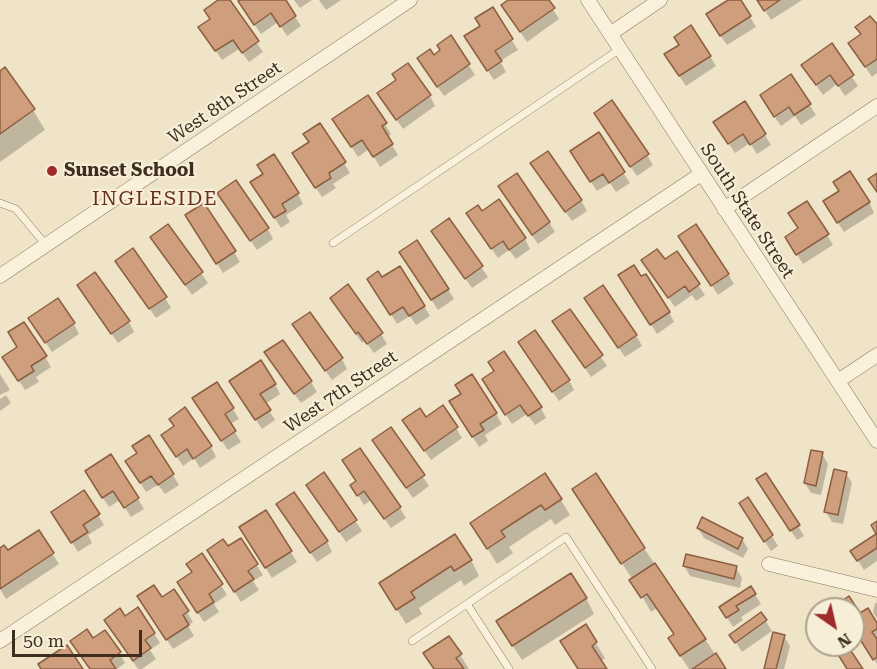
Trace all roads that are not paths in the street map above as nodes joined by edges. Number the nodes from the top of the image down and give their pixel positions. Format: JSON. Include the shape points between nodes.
{"nodes":[{"id":1,"x":410,"y":0,"type":"edge"},
{"id":2,"x":588,"y":0,"type":"edge"},
{"id":3,"x":660,"y":0,"type":"edge"},
{"id":4,"x":609,"y":34,"type":"junction"},
{"id":5,"x":620,"y":49,"type":"junction"},
{"id":6,"x":877,"y":106,"type":"edge"},
{"id":7,"x":701,"y":174,"type":"junction"},
{"id":8,"x":0,"y":202,"type":"edge"},
{"id":9,"x":724,"y":209,"type":"junction"},
{"id":10,"x":333,"y":243,"type":"dead end"},
{"id":11,"x":46,"y":245,"type":"junction"},
{"id":12,"x":0,"y":276,"type":"edge"},
{"id":13,"x":877,"y":355,"type":"edge"},
{"id":14,"x":838,"y":381,"type":"junction"},
{"id":15,"x":877,"y":441,"type":"edge"},
{"id":16,"x":769,"y":564,"type":"dead end"},
{"id":17,"x":877,"y":590,"type":"edge"},
{"id":18,"x":466,"y":604,"type":"junction"},
{"id":19,"x":0,"y":641,"type":"edge"},
{"id":20,"x":412,"y":641,"type":"dead end"},
{"id":21,"x":509,"y":669,"type":"edge"},
{"id":22,"x":652,"y":669,"type":"edge"}],
"edges":[{"from":1,"to":11,"type":"street","name":"West 8th Street"},
{"from":2,"to":4,"type":"street","name":"South State Street"},
{"from":3,"to":4,"type":"street"},
{"from":4,"to":5,"type":"street","name":"South State Street"},
{"from":5,"to":7,"type":"street","name":"South State Street"},
{"from":5,"to":10,"type":"lane"},
{"from":6,"to":9,"type":"street"},
{"from":7,"to":9,"type":"street","name":"South State Street"},
{"from":7,"to":19,"type":"street","name":"West 7th Street"},
{"from":8,"to":11,"type":"lane","via":[[16,209]]},
{"from":9,"to":14,"type":"street","name":"South State Street"},
{"from":11,"to":12,"type":"street","name":"West 8th Street"},
{"from":13,"to":14,"type":"street"},
{"from":14,"to":15,"type":"street","name":"South State Street"},
{"from":16,"to":17,"type":"street"},
{"from":18,"to":20,"type":"lane"},
{"from":18,"to":21,"type":"lane"},
{"from":18,"to":22,"type":"lane","via":[[566,537]]}]}
